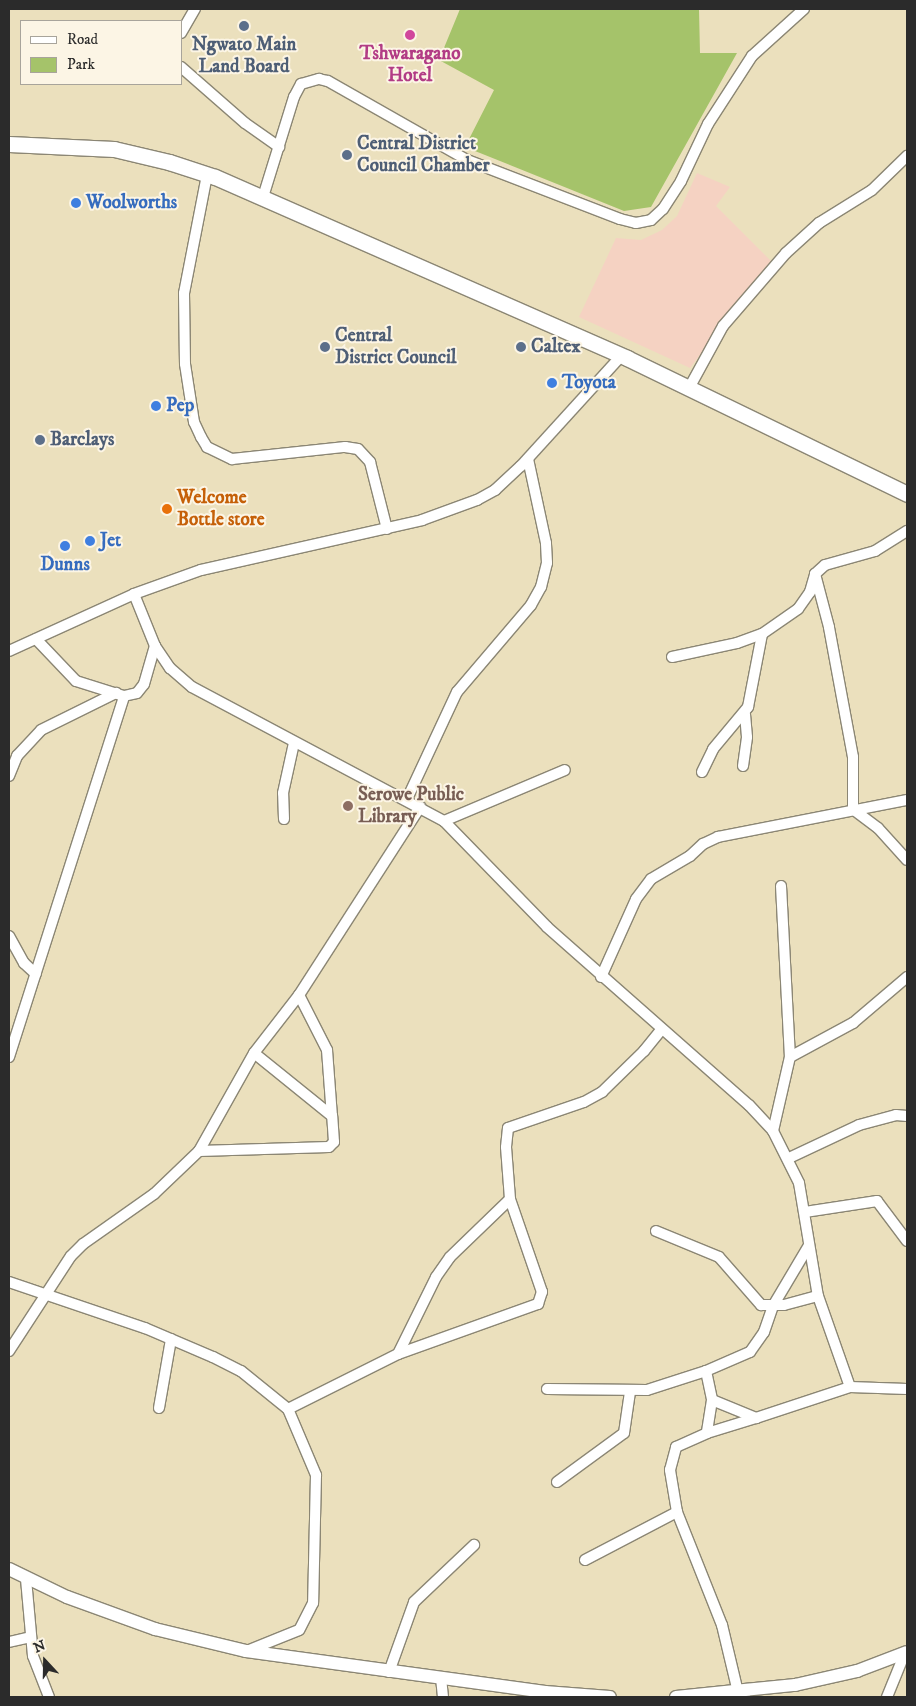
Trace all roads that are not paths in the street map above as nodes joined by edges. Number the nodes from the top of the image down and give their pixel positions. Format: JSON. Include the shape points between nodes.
{"nodes":[{"id":1,"x":195,"y":9,"type":"edge"},
{"id":2,"x":804,"y":9,"type":"edge"},
{"id":3,"x":182,"y":31,"type":"edge"},
{"id":4,"x":182,"y":68,"type":"edge"},
{"id":5,"x":9,"y":144,"type":"edge"},
{"id":6,"x":279,"y":147,"type":"junction"},
{"id":7,"x":907,"y":156,"type":"edge"},
{"id":8,"x":207,"y":175,"type":"junction"},
{"id":9,"x":263,"y":197,"type":"junction"},
{"id":10,"x":621,"y":356,"type":"junction"},
{"id":11,"x":688,"y":390,"type":"junction"},
{"id":12,"x":528,"y":459,"type":"junction"},
{"id":13,"x":907,"y":494,"type":"edge"},
{"id":14,"x":387,"y":529,"type":"junction"},
{"id":15,"x":907,"y":531,"type":"edge"},
{"id":16,"x":816,"y":574,"type":"junction"},
{"id":17,"x":134,"y":594,"type":"junction"},
{"id":18,"x":762,"y":634,"type":"junction"},
{"id":19,"x":36,"y":639,"type":"junction"},
{"id":20,"x":155,"y":646,"type":"junction"},
{"id":21,"x":9,"y":650,"type":"edge"},
{"id":22,"x":672,"y":657,"type":"dead end"},
{"id":23,"x":120,"y":694,"type":"junction"},
{"id":24,"x":745,"y":714,"type":"junction"},
{"id":25,"x":294,"y":743,"type":"junction"},
{"id":26,"x":743,"y":766,"type":"dead end"},
{"id":27,"x":565,"y":770,"type":"dead end"},
{"id":28,"x":702,"y":772,"type":"dead end"},
{"id":29,"x":9,"y":776,"type":"edge"},
{"id":30,"x":406,"y":799,"type":"junction"},
{"id":31,"x":907,"y":800,"type":"edge"},
{"id":32,"x":420,"y":807,"type":"junction"},
{"id":33,"x":853,"y":810,"type":"junction"},
{"id":34,"x":284,"y":819,"type":"dead end"},
{"id":35,"x":444,"y":821,"type":"junction"},
{"id":36,"x":907,"y":860,"type":"edge"},
{"id":37,"x":781,"y":886,"type":"dead end"},
{"id":38,"x":9,"y":936,"type":"edge"},
{"id":39,"x":36,"y":974,"type":"junction"},
{"id":40,"x":601,"y":977,"type":"junction"},
{"id":41,"x":907,"y":977,"type":"edge"},
{"id":42,"x":299,"y":995,"type":"junction"},
{"id":43,"x":661,"y":1030,"type":"junction"},
{"id":44,"x":254,"y":1053,"type":"junction"},
{"id":45,"x":9,"y":1057,"type":"edge"},
{"id":46,"x":790,"y":1057,"type":"junction"},
{"id":47,"x":332,"y":1116,"type":"junction"},
{"id":48,"x":907,"y":1116,"type":"edge"},
{"id":49,"x":773,"y":1131,"type":"junction"},
{"id":50,"x":199,"y":1151,"type":"junction"},
{"id":51,"x":789,"y":1158,"type":"junction"},
{"id":52,"x":510,"y":1199,"type":"junction"},
{"id":53,"x":805,"y":1212,"type":"junction"},
{"id":54,"x":656,"y":1230,"type":"dead end"},
{"id":55,"x":907,"y":1241,"type":"edge"},
{"id":56,"x":808,"y":1247,"type":"junction"},
{"id":57,"x":9,"y":1282,"type":"edge"},
{"id":58,"x":46,"y":1294,"type":"junction"},
{"id":59,"x":818,"y":1296,"type":"junction"},
{"id":60,"x":773,"y":1306,"type":"junction"},
{"id":61,"x":170,"y":1339,"type":"junction"},
{"id":62,"x":9,"y":1352,"type":"edge"},
{"id":63,"x":398,"y":1354,"type":"junction"},
{"id":64,"x":706,"y":1371,"type":"junction"},
{"id":65,"x":850,"y":1388,"type":"junction"},
{"id":66,"x":547,"y":1389,"type":"dead end"},
{"id":67,"x":907,"y":1389,"type":"edge"},
{"id":68,"x":630,"y":1392,"type":"junction"},
{"id":69,"x":712,"y":1400,"type":"junction"},
{"id":70,"x":159,"y":1408,"type":"dead end"},
{"id":71,"x":288,"y":1409,"type":"junction"},
{"id":72,"x":756,"y":1418,"type":"junction"},
{"id":73,"x":707,"y":1433,"type":"junction"},
{"id":74,"x":557,"y":1482,"type":"dead end"},
{"id":75,"x":677,"y":1512,"type":"junction"},
{"id":76,"x":474,"y":1545,"type":"dead end"},
{"id":77,"x":585,"y":1560,"type":"dead end"},
{"id":78,"x":9,"y":1569,"type":"edge"},
{"id":79,"x":26,"y":1579,"type":"junction"},
{"id":80,"x":30,"y":1637,"type":"junction"},
{"id":81,"x":9,"y":1642,"type":"edge"},
{"id":82,"x":246,"y":1651,"type":"junction"},
{"id":83,"x":906,"y":1652,"type":"edge"},
{"id":84,"x":389,"y":1672,"type":"junction"},
{"id":85,"x":440,"y":1678,"type":"junction"},
{"id":86,"x":738,"y":1692,"type":"junction"},
{"id":87,"x":48,"y":1696,"type":"edge"},
{"id":88,"x":443,"y":1697,"type":"edge"},
{"id":89,"x":610,"y":1697,"type":"edge"},
{"id":90,"x":676,"y":1697,"type":"edge"},
{"id":91,"x":887,"y":1697,"type":"edge"}],
"edges":[{"from":1,"to":3,"type":"street"},
{"from":2,"to":6,"type":"street","via":[[752,56],[708,124],[676,188],[663,209],[651,220],[636,223],[620,220],[467,160],[328,81],[319,79],[301,84]]},
{"from":4,"to":6,"type":"street","via":[[245,123]]},
{"from":5,"to":8,"type":"main road","via":[[114,150]]},
{"from":6,"to":9,"type":"street"},
{"from":7,"to":11,"type":"street","via":[[872,190],[819,224],[766,274],[710,345]]},
{"from":8,"to":9,"type":"main road"},
{"from":8,"to":14,"type":"street","via":[[184,293],[185,364],[194,422],[201,437],[207,447],[232,459],[345,447],[358,449],[370,462]]},
{"from":9,"to":10,"type":"main road"},
{"from":10,"to":11,"type":"main road"},
{"from":10,"to":12,"type":"street"},
{"from":11,"to":13,"type":"main road"},
{"from":12,"to":14,"type":"street","via":[[495,490],[477,500],[456,510]]},
{"from":12,"to":30,"type":"street","via":[[546,543],[547,563],[541,588],[531,605],[456,692]]},
{"from":14,"to":17,"type":"street","via":[[201,570]]},
{"from":15,"to":16,"type":"street","via":[[875,551],[825,564]]},
{"from":16,"to":18,"type":"street","via":[[810,592],[798,609]]},
{"from":16,"to":33,"type":"street","via":[[830,627],[853,757]]},
{"from":17,"to":19,"type":"street"},
{"from":17,"to":20,"type":"street"},
{"from":18,"to":22,"type":"street"},
{"from":18,"to":24,"type":"street"},
{"from":19,"to":21,"type":"street"},
{"from":19,"to":23,"type":"street","via":[[76,681]]},
{"from":20,"to":23,"type":"street","via":[[144,684],[137,693]]},
{"from":20,"to":25,"type":"street","via":[[170,668],[192,687]]},
{"from":23,"to":29,"type":"street","via":[[41,730],[17,756]]},
{"from":23,"to":39,"type":"street"},
{"from":24,"to":26,"type":"street","via":[[747,737]]},
{"from":24,"to":28,"type":"street","via":[[716,745]]},
{"from":25,"to":30,"type":"street"},
{"from":25,"to":34,"type":"street","via":[[282,793]]},
{"from":27,"to":35,"type":"street"},
{"from":30,"to":32,"type":"street"},
{"from":31,"to":33,"type":"street"},
{"from":32,"to":35,"type":"street"},
{"from":32,"to":42,"type":"street"},
{"from":33,"to":36,"type":"street","via":[[872,822]]},
{"from":33,"to":40,"type":"street","via":[[718,837],[657,875],[636,899]]},
{"from":35,"to":40,"type":"street","via":[[547,927]]},
{"from":37,"to":46,"type":"street"},
{"from":38,"to":39,"type":"street","via":[[24,963]]},
{"from":39,"to":45,"type":"street"},
{"from":40,"to":43,"type":"street"},
{"from":41,"to":46,"type":"street","via":[[853,1023]]},
{"from":42,"to":44,"type":"street"},
{"from":42,"to":47,"type":"street","via":[[327,1050]]},
{"from":43,"to":49,"type":"street","via":[[742,1099]]},
{"from":43,"to":52,"type":"street","via":[[602,1092],[584,1102],[508,1128],[506,1147]]},
{"from":44,"to":47,"type":"street"},
{"from":44,"to":50,"type":"street"},
{"from":46,"to":49,"type":"street"},
{"from":47,"to":50,"type":"street","via":[[334,1142],[329,1147]]},
{"from":48,"to":51,"type":"street","via":[[896,1115],[859,1124]]},
{"from":49,"to":51,"type":"street"},
{"from":50,"to":58,"type":"street","via":[[154,1194],[83,1244]]},
{"from":51,"to":53,"type":"street"},
{"from":52,"to":63,"type":"street","via":[[450,1257]]},
{"from":52,"to":63,"type":"street","via":[[542,1299],[538,1304]]},
{"from":53,"to":55,"type":"street","via":[[877,1201]]},
{"from":53,"to":56,"type":"street"},
{"from":54,"to":60,"type":"street","via":[[711,1252],[754,1300]]},
{"from":56,"to":59,"type":"street"},
{"from":56,"to":60,"type":"street"},
{"from":57,"to":58,"type":"street"},
{"from":58,"to":61,"type":"street"},
{"from":58,"to":62,"type":"street"},
{"from":59,"to":60,"type":"street"},
{"from":59,"to":65,"type":"street"},
{"from":60,"to":64,"type":"street","via":[[764,1332],[750,1352]]},
{"from":61,"to":70,"type":"street"},
{"from":61,"to":71,"type":"street","via":[[241,1371]]},
{"from":63,"to":71,"type":"street"},
{"from":64,"to":68,"type":"street"},
{"from":64,"to":69,"type":"street"},
{"from":65,"to":67,"type":"street"},
{"from":65,"to":72,"type":"street"},
{"from":66,"to":68,"type":"street"},
{"from":68,"to":74,"type":"street","via":[[624,1433]]},
{"from":69,"to":72,"type":"street"},
{"from":69,"to":73,"type":"street"},
{"from":71,"to":82,"type":"street","via":[[316,1475],[314,1604],[299,1630]]},
{"from":72,"to":73,"type":"street"},
{"from":73,"to":75,"type":"street","via":[[681,1444],[673,1452],[670,1470]]},
{"from":75,"to":77,"type":"street"},
{"from":75,"to":86,"type":"street","via":[[722,1625]]},
{"from":76,"to":84,"type":"street","via":[[414,1602]]},
{"from":78,"to":79,"type":"street"},
{"from":79,"to":80,"type":"street"},
{"from":79,"to":82,"type":"street","via":[[156,1629]]},
{"from":80,"to":81,"type":"street"},
{"from":80,"to":87,"type":"street","via":[[37,1673]]},
{"from":82,"to":84,"type":"street"},
{"from":83,"to":86,"type":"street","via":[[826,1679]]},
{"from":83,"to":91,"type":"street"},
{"from":84,"to":85,"type":"street"},
{"from":85,"to":88,"type":"street"},
{"from":85,"to":89,"type":"street"},
{"from":86,"to":90,"type":"street"}]}
